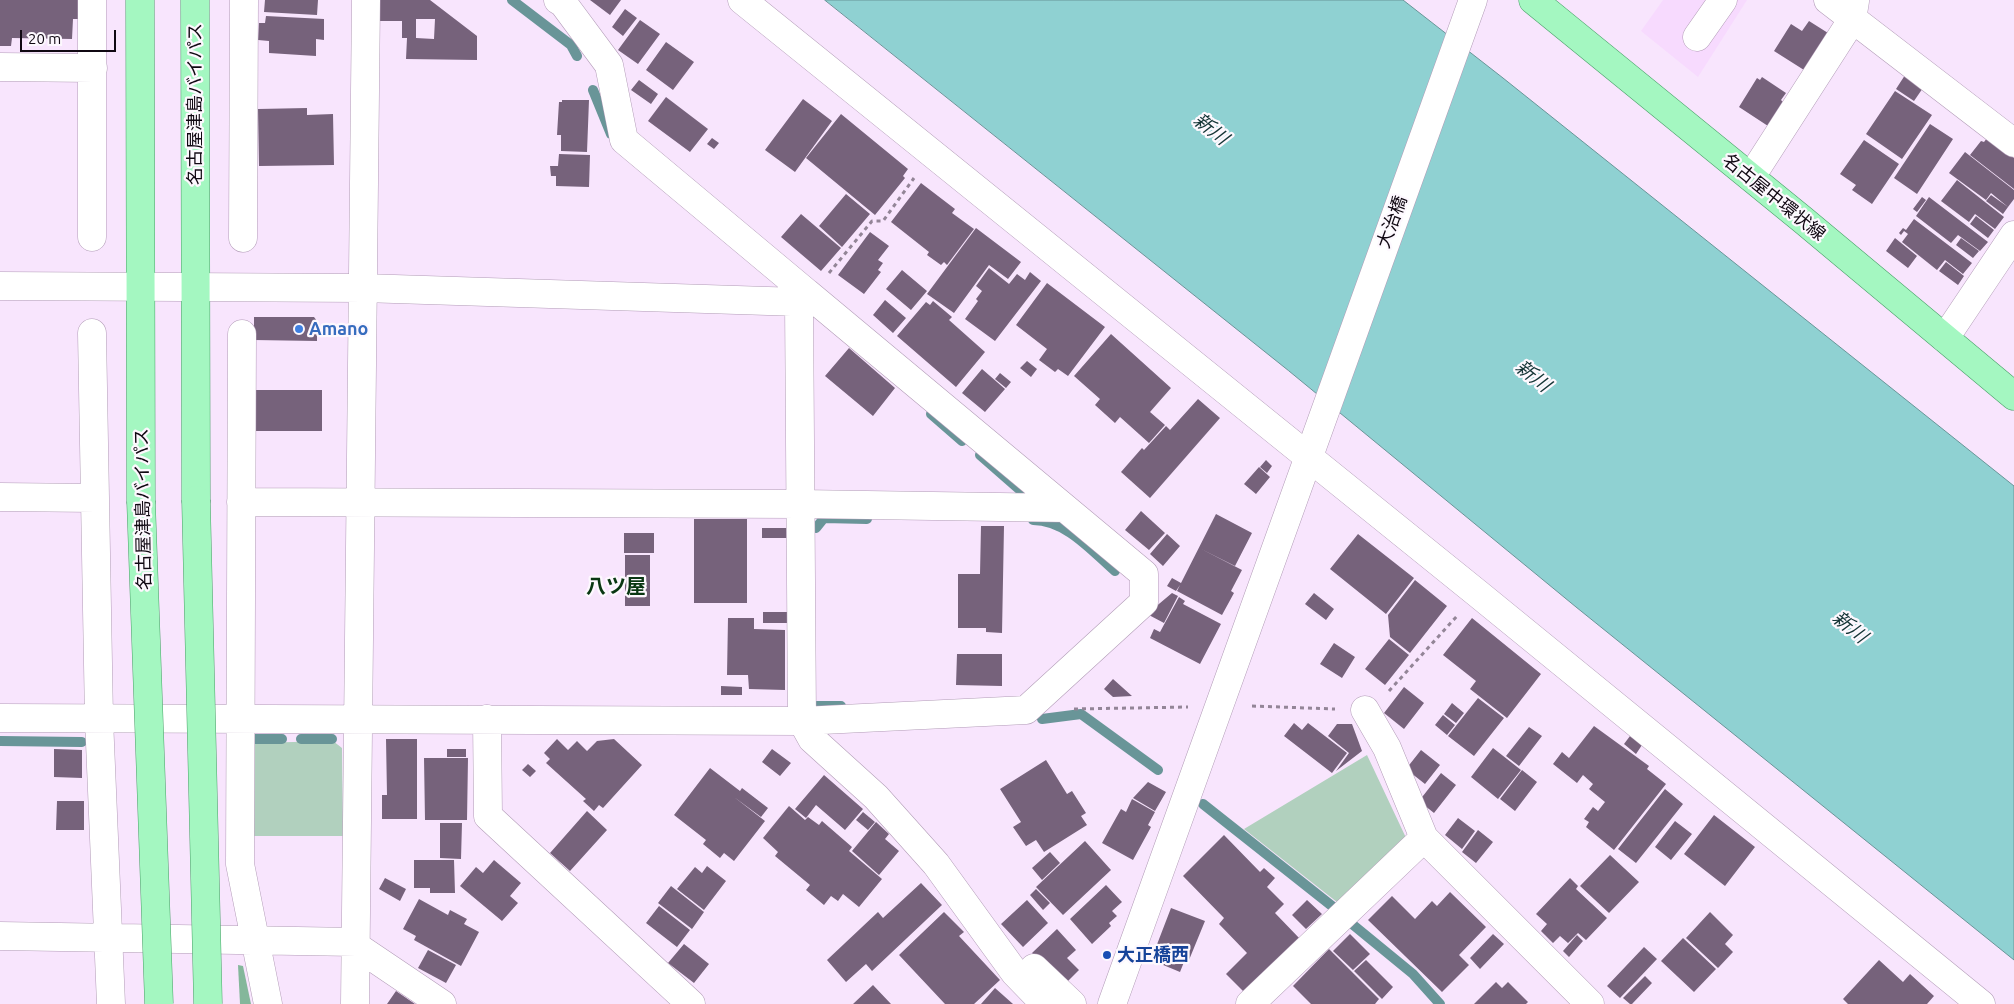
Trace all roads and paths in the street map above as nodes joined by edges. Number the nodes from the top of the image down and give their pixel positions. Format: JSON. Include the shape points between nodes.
{"nodes":[{"id":1,"x":92,"y":0,"type":"edge"},
{"id":2,"x":244,"y":0,"type":"edge"},
{"id":3,"x":366,"y":0,"type":"edge"},
{"id":4,"x":558,"y":0,"type":"edge"},
{"id":5,"x":742,"y":0,"type":"edge"},
{"id":6,"x":1473,"y":0,"type":"edge"},
{"id":7,"x":1532,"y":0,"type":"edge"},
{"id":8,"x":1723,"y":0,"type":"edge"},
{"id":9,"x":1828,"y":0,"type":"edge"},
{"id":10,"x":140,"y":7,"type":"edge"},
{"id":11,"x":195,"y":7,"type":"edge"},
{"id":12,"x":1854,"y":10,"type":"edge"},
{"id":13,"x":1697,"y":38,"type":"dead end"},
{"id":14,"x":0,"y":67,"type":"edge"},
{"id":15,"x":92,"y":68,"type":"junction"},
{"id":16,"x":2014,"y":143,"type":"edge"},
{"id":17,"x":932,"y":153,"type":"junction"},
{"id":18,"x":1750,"y":177,"type":"junction"},
{"id":19,"x":2014,"y":235,"type":"edge"},
{"id":20,"x":92,"y":237,"type":"dead end"},
{"id":21,"x":243,"y":238,"type":"dead end"},
{"id":22,"x":0,"y":286,"type":"edge"},
{"id":23,"x":142,"y":286,"type":"junction"},
{"id":24,"x":196,"y":286,"type":"junction"},
{"id":25,"x":363,"y":288,"type":"junction"},
{"id":26,"x":806,"y":297,"type":"junction"},
{"id":27,"x":92,"y":333,"type":"dead end"},
{"id":28,"x":242,"y":334,"type":"dead end"},
{"id":29,"x":1945,"y":338,"type":"junction"},
{"id":30,"x":2014,"y":396,"type":"edge"},
{"id":31,"x":1310,"y":450,"type":"junction"},
{"id":32,"x":0,"y":497,"type":"edge"},
{"id":33,"x":95,"y":498,"type":"junction"},
{"id":34,"x":241,"y":502,"type":"junction"},
{"id":35,"x":361,"y":502,"type":"junction"},
{"id":36,"x":801,"y":504,"type":"junction"},
{"id":37,"x":1066,"y":508,"type":"junction"},
{"id":38,"x":1477,"y":593,"type":"junction"},
{"id":39,"x":1251,"y":706,"type":"dead end"},
{"id":40,"x":1191,"y":707,"type":"dead end"},
{"id":41,"x":1026,"y":710,"type":"junction"},
{"id":42,"x":1365,"y":710,"type":"junction"},
{"id":43,"x":0,"y":718,"type":"edge"},
{"id":44,"x":99,"y":719,"type":"junction"},
{"id":45,"x":240,"y":719,"type":"junction"},
{"id":46,"x":359,"y":719,"type":"junction"},
{"id":47,"x":487,"y":720,"type":"junction"},
{"id":48,"x":802,"y":721,"type":"junction"},
{"id":49,"x":1424,"y":838,"type":"junction"},
{"id":50,"x":0,"y":936,"type":"edge"},
{"id":51,"x":108,"y":938,"type":"junction"},
{"id":52,"x":255,"y":940,"type":"junction"},
{"id":53,"x":356,"y":944,"type":"junction"},
{"id":54,"x":1003,"y":957,"type":"junction"},
{"id":55,"x":111,"y":1004,"type":"edge"},
{"id":56,"x":159,"y":1004,"type":"edge"},
{"id":57,"x":208,"y":1004,"type":"edge"},
{"id":58,"x":268,"y":1004,"type":"edge"},
{"id":59,"x":355,"y":1004,"type":"edge"},
{"id":60,"x":442,"y":1004,"type":"edge"},
{"id":61,"x":692,"y":1004,"type":"edge"},
{"id":62,"x":1045,"y":1004,"type":"edge"},
{"id":63,"x":1072,"y":1004,"type":"edge"},
{"id":64,"x":1112,"y":1004,"type":"edge"},
{"id":65,"x":1250,"y":1004,"type":"edge"},
{"id":66,"x":1590,"y":1004,"type":"edge"},
{"id":67,"x":1981,"y":1004,"type":"edge"}],
"edges":[{"from":1,"to":15,"type":"street"},
{"from":2,"to":21,"type":"street"},
{"from":3,"to":25,"type":"street"},
{"from":4,"to":26,"type":"street","via":[[609,66],[624,140]]},
{"from":5,"to":17,"type":"street"},
{"from":6,"to":31,"type":"street","name":"大治橋"},
{"from":7,"to":18,"type":"main road","name":"名古屋中環状線"},
{"from":8,"to":13,"type":"street"},
{"from":9,"to":12,"type":"street"},
{"from":10,"to":23,"type":"main road","name":"名古屋津島バイパス"},
{"from":11,"to":24,"type":"main road","name":"名古屋津島バイパス"},
{"from":12,"to":16,"type":"street"},
{"from":12,"to":18,"type":"street"},
{"from":14,"to":15,"type":"street"},
{"from":15,"to":20,"type":"street"},
{"from":17,"to":26,"type":"path","via":[[883,221],[872,221]]},
{"from":17,"to":31,"type":"street"},
{"from":18,"to":29,"type":"main road","name":"名古屋中環状線"},
{"from":19,"to":29,"type":"street"},
{"from":22,"to":23,"type":"street"},
{"from":23,"to":24,"type":"street"},
{"from":23,"to":56,"type":"main road","name":"名古屋津島バイパス","bridge":true,"via":[[141,501]]},
{"from":24,"to":25,"type":"street"},
{"from":24,"to":57,"type":"main road","name":"名古屋津島バイパス","bridge":true,"via":[[196,500]]},
{"from":25,"to":26,"type":"street"},
{"from":25,"to":35,"type":"street"},
{"from":26,"to":36,"type":"street"},
{"from":26,"to":37,"type":"street"},
{"from":27,"to":33,"type":"street"},
{"from":28,"to":34,"type":"street"},
{"from":29,"to":30,"type":"main road","name":"名古屋中環状線"},
{"from":31,"to":38,"type":"street"},
{"from":31,"to":64,"type":"street","name":"大治橋"},
{"from":32,"to":33,"type":"street"},
{"from":33,"to":44,"type":"street"},
{"from":34,"to":35,"type":"street"},
{"from":34,"to":45,"type":"street"},
{"from":35,"to":36,"type":"street"},
{"from":35,"to":46,"type":"street"},
{"from":36,"to":37,"type":"street"},
{"from":36,"to":48,"type":"street"},
{"from":37,"to":41,"type":"street","via":[[1144,574],[1144,602]]},
{"from":38,"to":42,"type":"path","via":[[1376,706]]},
{"from":38,"to":67,"type":"street"},
{"from":39,"to":42,"type":"path"},
{"from":40,"to":41,"type":"path"},
{"from":41,"to":48,"type":"street"},
{"from":42,"to":49,"type":"street","via":[[1387,748]]},
{"from":43,"to":44,"type":"street"},
{"from":44,"to":45,"type":"street"},
{"from":44,"to":51,"type":"street"},
{"from":45,"to":46,"type":"street"},
{"from":45,"to":52,"type":"street","via":[[240,864]]},
{"from":46,"to":47,"type":"street"},
{"from":46,"to":53,"type":"street"},
{"from":47,"to":48,"type":"street"},
{"from":47,"to":61,"type":"street","via":[[488,816]]},
{"from":48,"to":54,"type":"street","via":[[812,739],[876,797],[936,864]]},
{"from":49,"to":65,"type":"street"},
{"from":49,"to":66,"type":"street"},
{"from":50,"to":51,"type":"street"},
{"from":51,"to":52,"type":"street"},
{"from":51,"to":55,"type":"street"},
{"from":52,"to":53,"type":"street"},
{"from":52,"to":58,"type":"street"},
{"from":53,"to":59,"type":"street"},
{"from":53,"to":60,"type":"street"},
{"from":54,"to":62,"type":"street"},
{"from":54,"to":63,"type":"street","via":[[1027,962]]}]}
